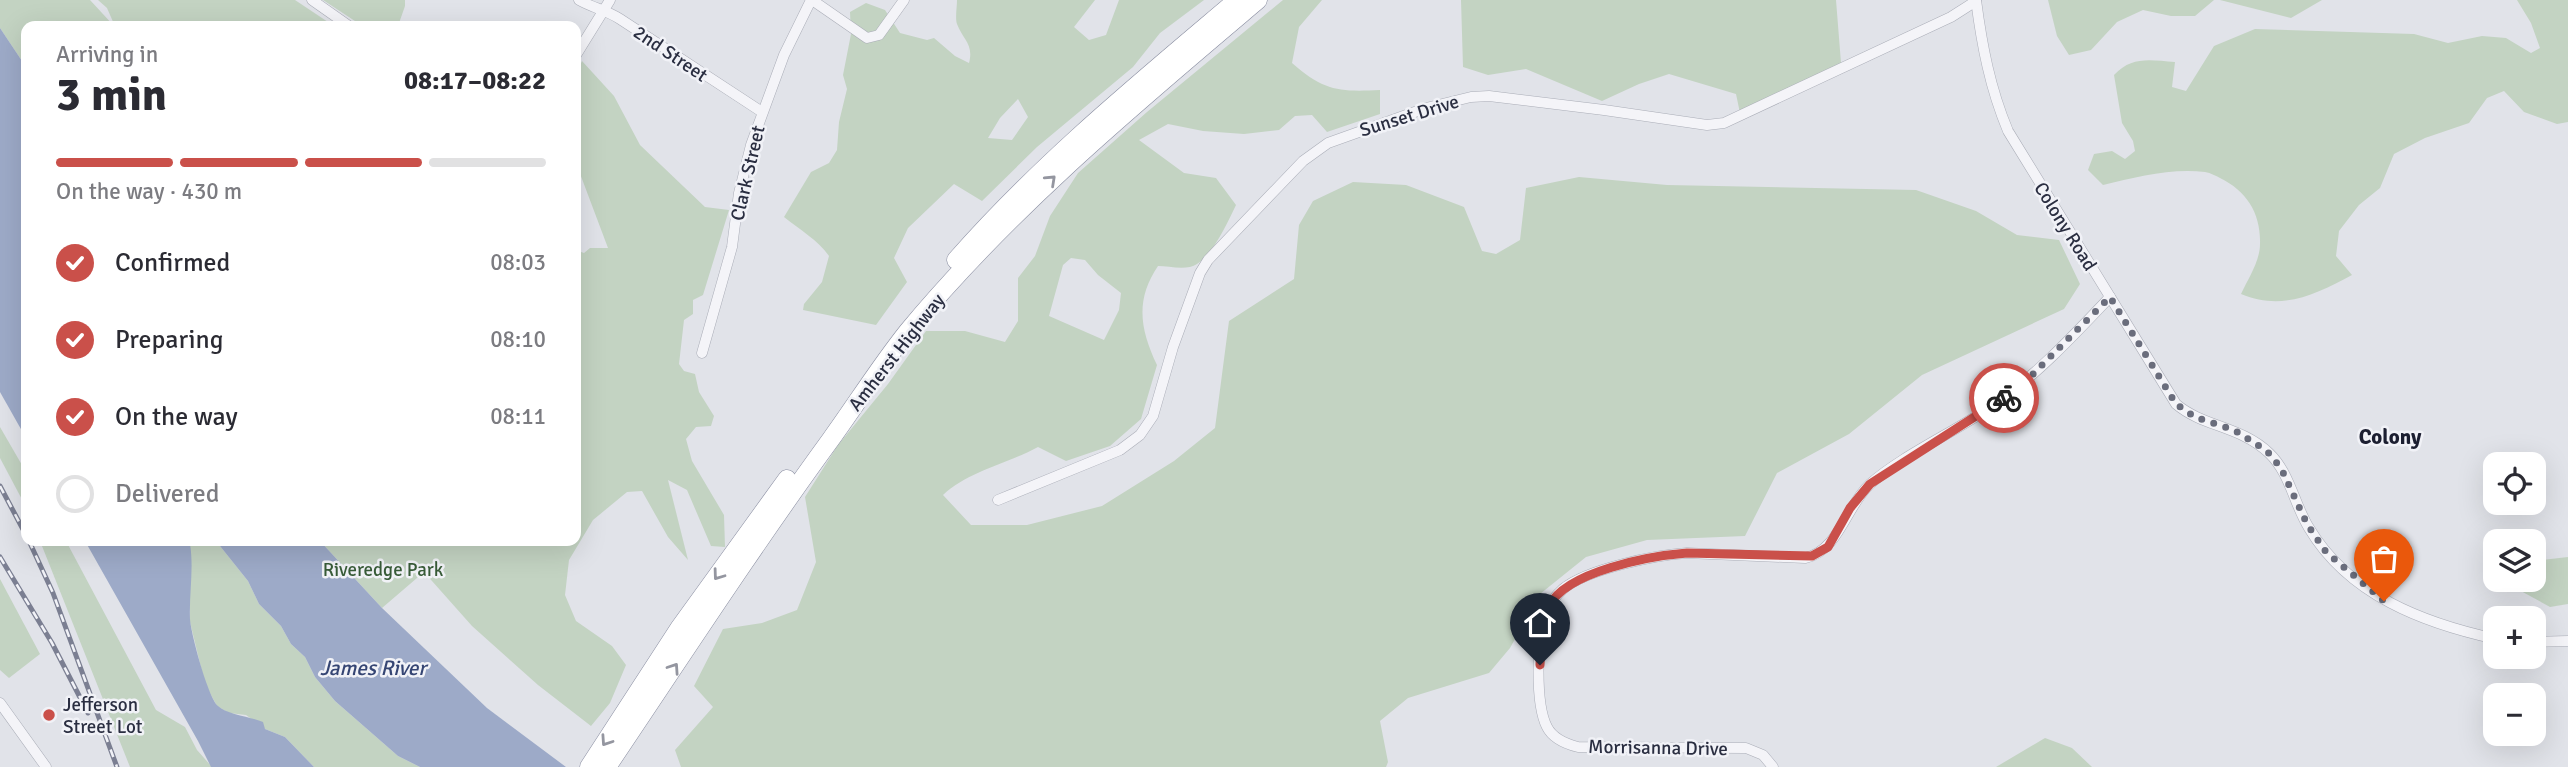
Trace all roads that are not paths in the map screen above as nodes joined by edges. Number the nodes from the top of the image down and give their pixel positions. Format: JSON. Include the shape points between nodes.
{"nodes":[{"id":1,"x":312,"y":0,"type":"edge"},
{"id":2,"x":579,"y":0,"type":"edge"},
{"id":3,"x":610,"y":0,"type":"edge"},
{"id":4,"x":811,"y":0,"type":"edge"},
{"id":5,"x":904,"y":0,"type":"edge"},
{"id":6,"x":1237,"y":0,"type":"edge"},
{"id":7,"x":1258,"y":0,"type":"edge"},
{"id":8,"x":1976,"y":1,"type":"edge"},
{"id":9,"x":603,"y":10,"type":"junction"},
{"id":10,"x":342,"y":21,"type":"edge"},
{"id":11,"x":581,"y":47,"type":"edge"},
{"id":12,"x":762,"y":112,"type":"junction"},
{"id":13,"x":2110,"y":297,"type":"junction"},
{"id":14,"x":702,"y":353,"type":"dead end"},
{"id":15,"x":998,"y":500,"type":"dead end"},
{"id":16,"x":2483,"y":636,"type":"edge"},
{"id":17,"x":2568,"y":640,"type":"edge"},
{"id":18,"x":2546,"y":641,"type":"edge"},
{"id":19,"x":0,"y":703,"type":"edge"},
{"id":20,"x":630,"y":720,"type":"junction"},
{"id":21,"x":46,"y":767,"type":"edge"},
{"id":22,"x":589,"y":767,"type":"edge"},
{"id":23,"x":607,"y":767,"type":"edge"},
{"id":24,"x":1773,"y":767,"type":"edge"}],
"edges":[{"from":1,"to":10,"type":"street"},
{"from":2,"to":9,"type":"street","name":"2nd Street"},
{"from":3,"to":9,"type":"street"},
{"from":4,"to":5,"type":"street","via":[[867,38],[879,35]]},
{"from":4,"to":12,"type":"street","name":"Clark Street"},
{"from":6,"to":20,"type":"highway","name":"Amherst Highway","one_way":true,"via":[[1032,177],[918,303],[680,627]]},
{"from":20,"to":7,"type":"highway","name":"Amherst Highway","one_way":true,"via":[[871,379],[959,272],[1111,124]]},
{"from":8,"to":13,"type":"street","name":"Colony Road","via":[[1984,60],[2008,131]]},
{"from":8,"to":15,"type":"street","name":"Sunset Drive","via":[[1951,17],[1724,123],[1707,125],[1489,96],[1426,108],[1328,143],[1303,161],[1208,260],[1173,347],[1153,416],[1140,435],[1120,450]]},
{"from":9,"to":11,"type":"street"},
{"from":9,"to":12,"type":"street","name":"2nd Street"},
{"from":12,"to":14,"type":"street","name":"Clark Street","via":[[739,193],[732,247]]},
{"from":13,"to":16,"type":"street","name":"Colony Road","via":[[2176,404],[2195,417],[2250,439],[2273,457],[2326,552],[2359,583],[2396,607]]},
{"from":13,"to":24,"type":"street","name":"Morrisanna Drive","via":[[2013,391],[1870,484],[1820,553],[1805,558],[1667,554],[1576,580],[1556,596],[1544,618],[1540,665],[1543,716],[1557,738],[1578,747],[1746,748],[1763,755]]},
{"from":17,"to":18,"type":"street"},
{"from":19,"to":21,"type":"street"},
{"from":20,"to":22,"type":"highway","name":"Amherst Highway","one_way":true},
{"from":20,"to":23,"type":"highway","name":"Amherst Highway"}]}
